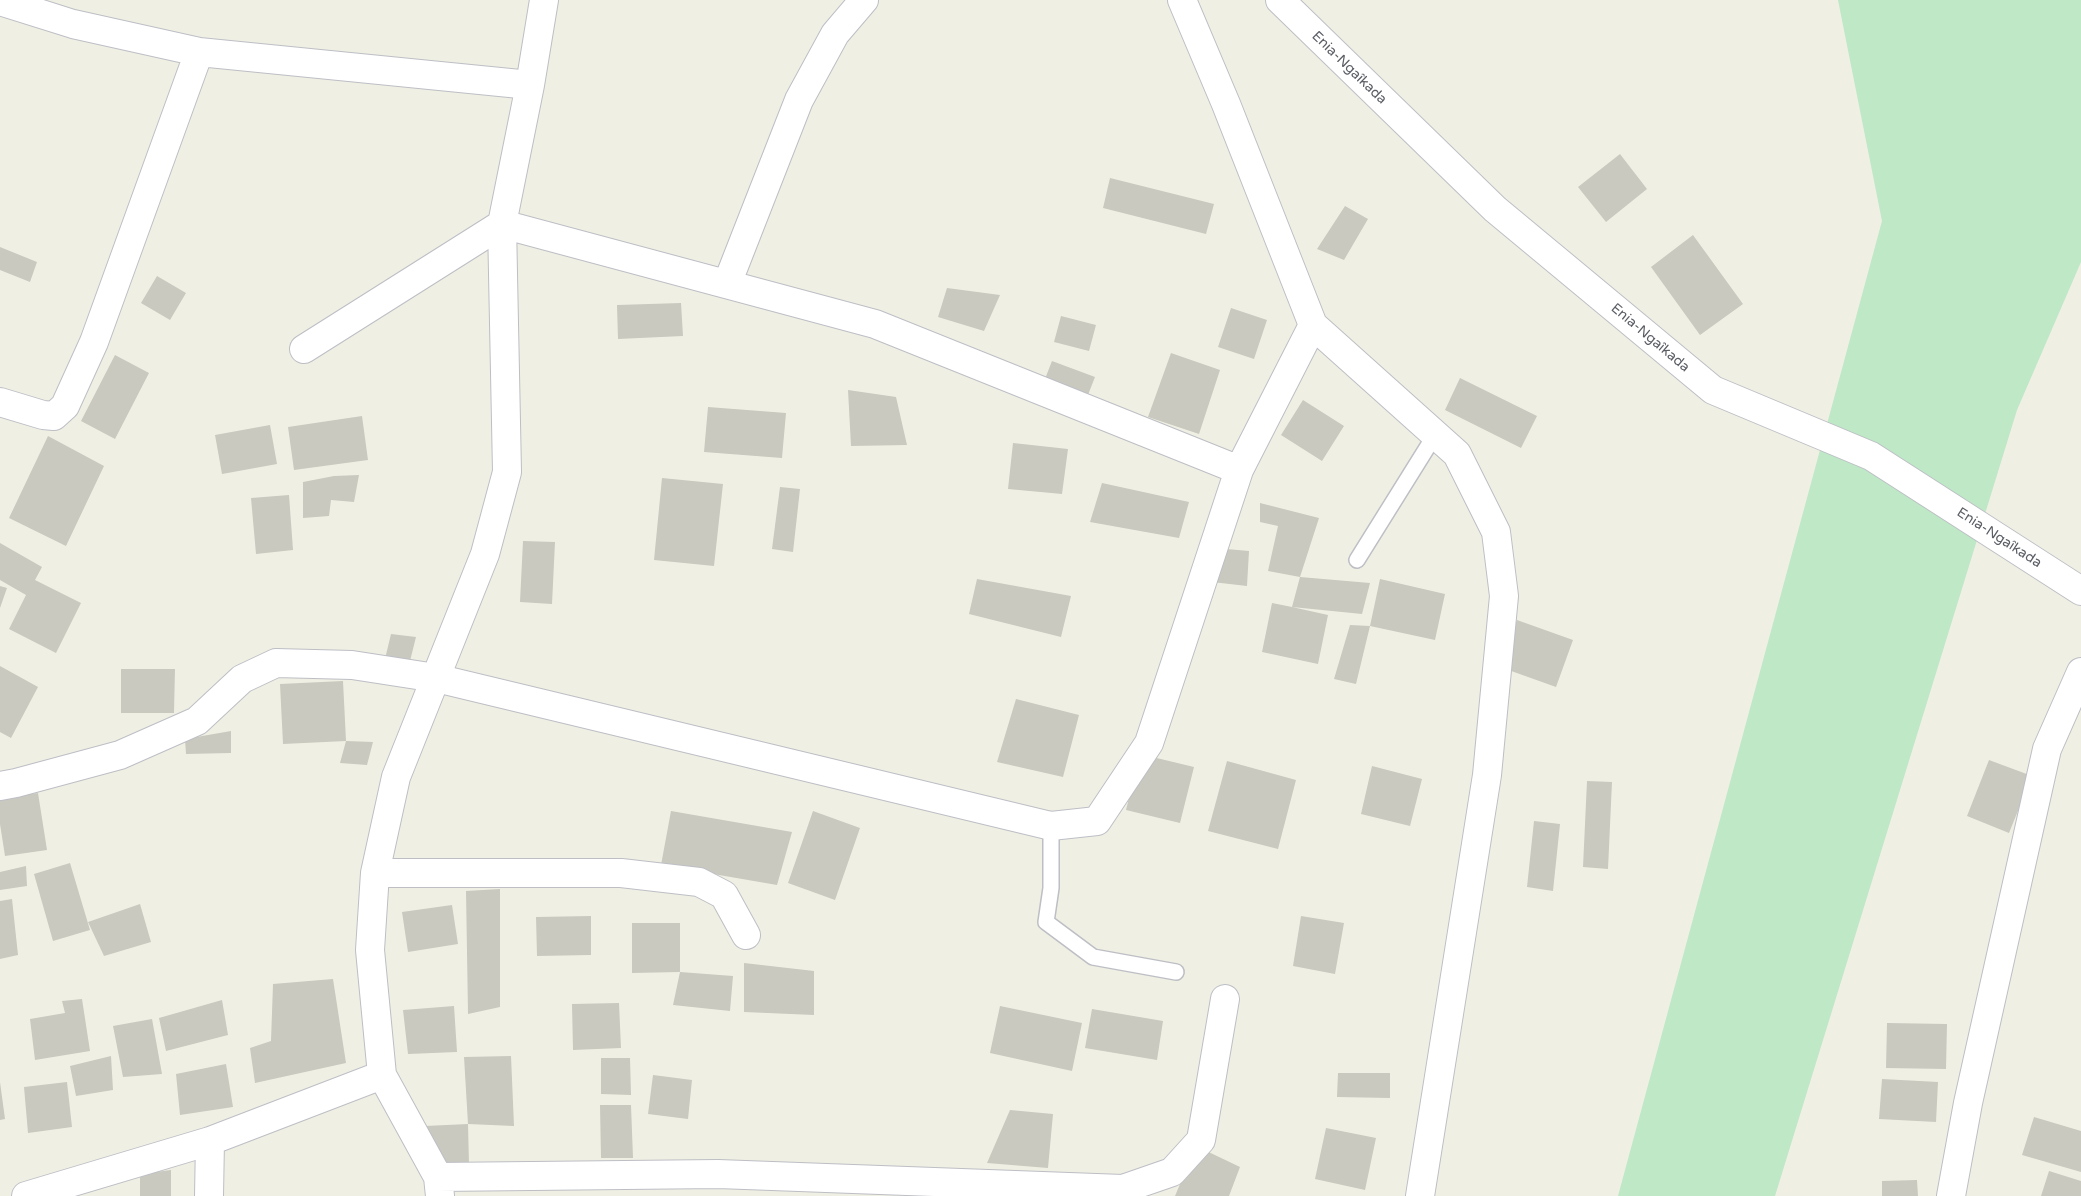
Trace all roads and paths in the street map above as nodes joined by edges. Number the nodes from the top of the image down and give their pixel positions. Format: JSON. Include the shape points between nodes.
{"nodes":[{"id":1,"x":544,"y":0,"type":"edge"},
{"id":2,"x":864,"y":0,"type":"edge"},
{"id":3,"x":1182,"y":0,"type":"edge"},
{"id":4,"x":1280,"y":0,"type":"edge"},
{"id":5,"x":0,"y":1,"type":"edge"},
{"id":6,"x":199,"y":52,"type":"junction"},
{"id":7,"x":530,"y":85,"type":"junction"},
{"id":8,"x":502,"y":224,"type":"junction"},
{"id":9,"x":727,"y":284,"type":"junction"},
{"id":10,"x":1313,"y":325,"type":"junction"},
{"id":11,"x":304,"y":349,"type":"dead end"},
{"id":12,"x":0,"y":402,"type":"edge"},
{"id":13,"x":1435,"y":435,"type":"junction"},
{"id":14,"x":1239,"y":470,"type":"junction"},
{"id":15,"x":1357,"y":560,"type":"dead end"},
{"id":16,"x":2081,"y":591,"type":"edge"},
{"id":17,"x":2081,"y":672,"type":"edge"},
{"id":18,"x":436,"y":678,"type":"junction"},
{"id":19,"x":0,"y":786,"type":"edge"},
{"id":20,"x":1051,"y":826,"type":"junction"},
{"id":21,"x":375,"y":873,"type":"junction"},
{"id":22,"x":746,"y":935,"type":"dead end"},
{"id":23,"x":1176,"y":972,"type":"dead end"},
{"id":24,"x":1225,"y":999,"type":"dead end"},
{"id":25,"x":382,"y":1075,"type":"junction"},
{"id":26,"x":210,"y":1141,"type":"junction"},
{"id":27,"x":439,"y":1186,"type":"edge"},
{"id":28,"x":26,"y":1196,"type":"edge"},
{"id":29,"x":209,"y":1196,"type":"edge"},
{"id":30,"x":1420,"y":1196,"type":"edge"},
{"id":31,"x":1951,"y":1196,"type":"edge"}],
"edges":[{"from":1,"to":7,"type":"street"},
{"from":2,"to":9,"type":"street","via":[[836,34],[799,100]]},
{"from":3,"to":10,"type":"street"},
{"from":4,"to":16,"type":"street","name":"Enia-Ngaîkada","via":[[1495,209],[1713,390],[1871,456]]},
{"from":5,"to":6,"type":"street","via":[[73,24]]},
{"from":6,"to":7,"type":"street"},
{"from":6,"to":12,"type":"street","via":[[94,342],[65,406],[54,416]]},
{"from":7,"to":8,"type":"street"},
{"from":8,"to":9,"type":"street"},
{"from":8,"to":11,"type":"street"},
{"from":8,"to":18,"type":"street","via":[[506,472],[485,554]]},
{"from":9,"to":14,"type":"street","via":[[875,324]]},
{"from":10,"to":13,"type":"street"},
{"from":10,"to":14,"type":"street"},
{"from":13,"to":15,"type":"lane"},
{"from":13,"to":30,"type":"street","via":[[1457,454],[1496,532],[1504,596],[1487,775]]},
{"from":14,"to":20,"type":"street","via":[[1149,743],[1097,821]]},
{"from":17,"to":31,"type":"street","via":[[2047,749],[1968,1103]]},
{"from":18,"to":19,"type":"street","via":[[352,665],[276,663],[242,679],[197,721],[129,752]]},
{"from":18,"to":20,"type":"street"},
{"from":18,"to":21,"type":"street","via":[[396,777]]},
{"from":20,"to":23,"type":"lane","via":[[1051,888],[1046,922],[1092,957]]},
{"from":21,"to":22,"type":"street","via":[[621,873],[699,882],[724,895]]},
{"from":21,"to":25,"type":"street","via":[[370,950]]},
{"from":24,"to":27,"type":"street","via":[[1200,1140],[1172,1172],[1123,1189],[718,1174]]},
{"from":25,"to":26,"type":"street"},
{"from":25,"to":27,"type":"street"},
{"from":26,"to":28,"type":"street"},
{"from":26,"to":29,"type":"street"}]}
